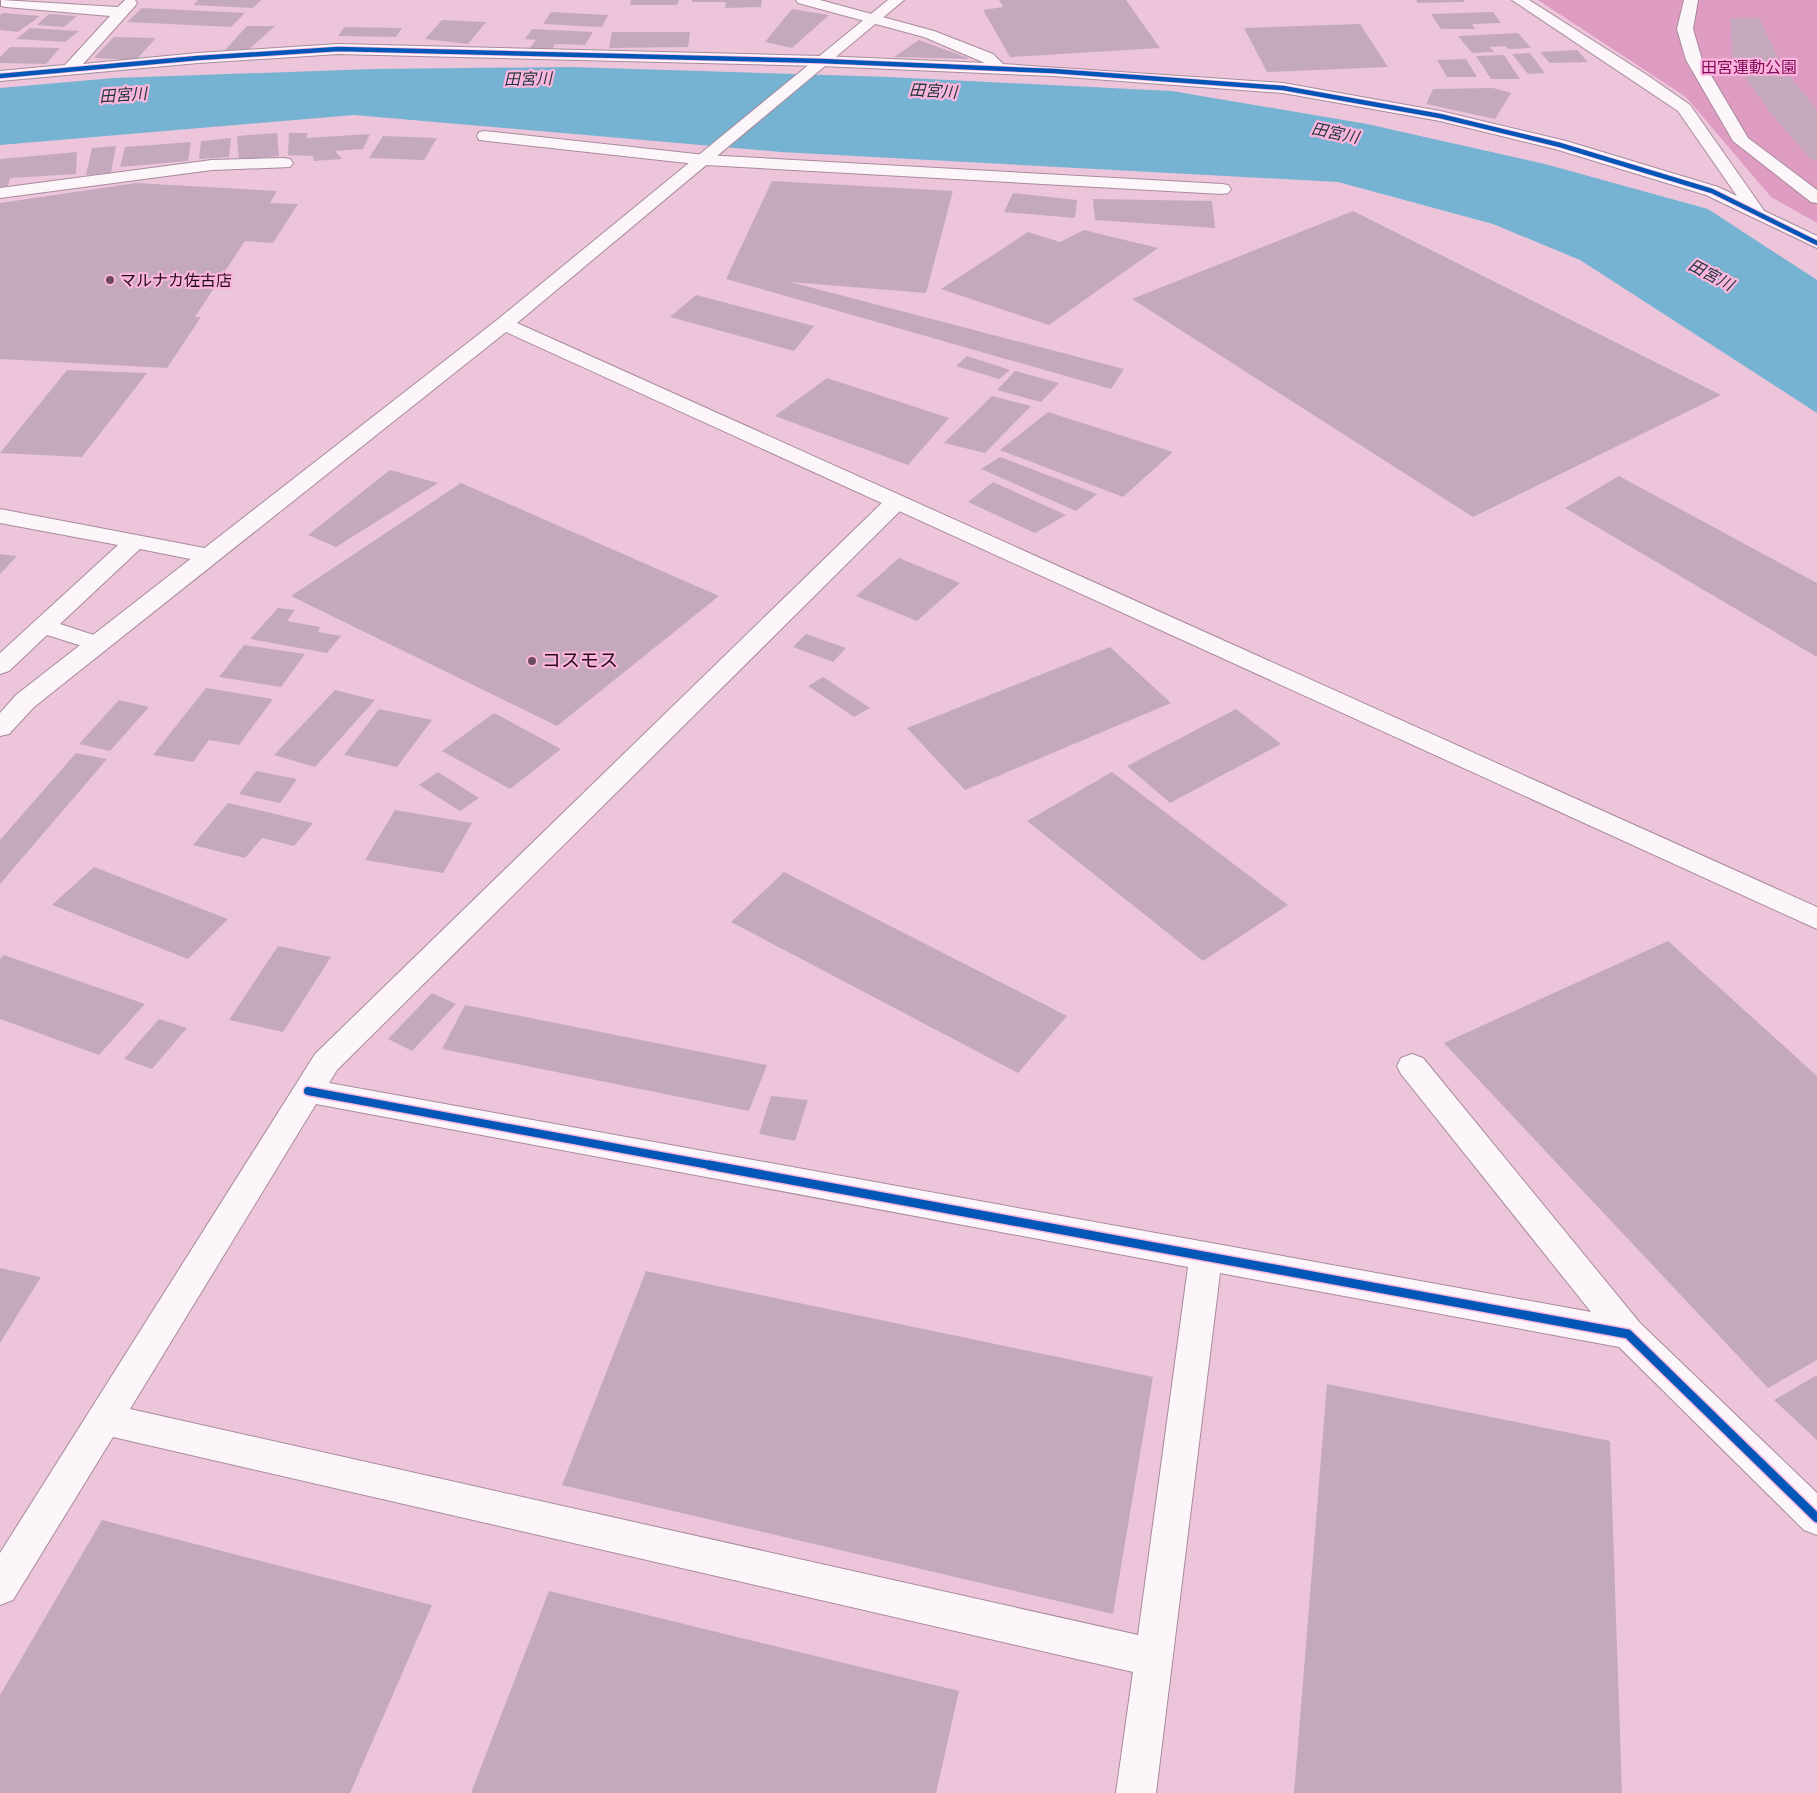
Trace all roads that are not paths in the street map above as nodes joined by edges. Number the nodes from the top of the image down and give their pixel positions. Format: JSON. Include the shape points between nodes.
{"nodes":[{"id":1,"x":132,"y":0,"type":"edge"},
{"id":2,"x":803,"y":0,"type":"edge"},
{"id":3,"x":897,"y":0,"type":"edge"},
{"id":4,"x":1519,"y":0,"type":"edge"},
{"id":5,"x":1691,"y":0,"type":"edge"},
{"id":6,"x":6,"y":3,"type":"dead end"},
{"id":7,"x":122,"y":12,"type":"junction"},
{"id":8,"x":873,"y":20,"type":"junction"},
{"id":9,"x":816,"y":66,"type":"junction"},
{"id":10,"x":70,"y":69,"type":"junction"},
{"id":11,"x":1002,"y":69,"type":"junction"},
{"id":12,"x":0,"y":76,"type":"edge"},
{"id":13,"x":485,"y":136,"type":"dead end"},
{"id":14,"x":705,"y":160,"type":"junction"},
{"id":15,"x":284,"y":163,"type":"dead end"},
{"id":16,"x":1222,"y":189,"type":"dead end"},
{"id":17,"x":0,"y":192,"type":"edge"},
{"id":18,"x":1817,"y":198,"type":"edge"},
{"id":19,"x":1756,"y":212,"type":"junction"},
{"id":20,"x":1817,"y":243,"type":"edge"},
{"id":21,"x":504,"y":324,"type":"junction"},
{"id":22,"x":896,"y":502,"type":"junction"},
{"id":23,"x":0,"y":516,"type":"edge"},
{"id":24,"x":134,"y":543,"type":"junction"},
{"id":25,"x":210,"y":556,"type":"junction"},
{"id":26,"x":43,"y":626,"type":"junction"},
{"id":27,"x":98,"y":644,"type":"junction"},
{"id":28,"x":0,"y":666,"type":"edge"},
{"id":29,"x":0,"y":728,"type":"edge"},
{"id":30,"x":1817,"y":919,"type":"edge"},
{"id":31,"x":1412,"y":1066,"type":"dead end"},
{"id":32,"x":308,"y":1090,"type":"junction"},
{"id":33,"x":1206,"y":1256,"type":"junction"},
{"id":34,"x":1628,"y":1334,"type":"junction"},
{"id":35,"x":104,"y":1419,"type":"junction"},
{"id":36,"x":1817,"y":1518,"type":"edge"},
{"id":37,"x":0,"y":1587,"type":"edge"},
{"id":38,"x":1154,"y":1658,"type":"junction"},
{"id":39,"x":1136,"y":1793,"type":"edge"}],
"edges":[{"from":1,"to":7,"type":"street"},
{"from":2,"to":8,"type":"street"},
{"from":3,"to":8,"type":"street"},
{"from":4,"to":19,"type":"street","via":[[1684,108]]},
{"from":5,"to":18,"type":"street","via":[[1685,29],[1694,60],[1741,141]]},
{"from":6,"to":7,"type":"street"},
{"from":7,"to":10,"type":"street"},
{"from":8,"to":9,"type":"street"},
{"from":8,"to":11,"type":"street","via":[[929,34],[987,58]]},
{"from":9,"to":10,"type":"street","via":[[338,49]]},
{"from":9,"to":11,"type":"street"},
{"from":9,"to":14,"type":"street"},
{"from":10,"to":12,"type":"street"},
{"from":11,"to":19,"type":"street","via":[[1283,88],[1440,116],[1560,145],[1693,185]]},
{"from":13,"to":14,"type":"street"},
{"from":14,"to":16,"type":"street"},
{"from":14,"to":21,"type":"street"},
{"from":15,"to":17,"type":"street","via":[[212,164]]},
{"from":19,"to":20,"type":"street"},
{"from":21,"to":22,"type":"street"},
{"from":21,"to":25,"type":"street"},
{"from":22,"to":30,"type":"street"},
{"from":22,"to":32,"type":"street","via":[[326,1062]]},
{"from":23,"to":24,"type":"street"},
{"from":24,"to":25,"type":"street"},
{"from":24,"to":26,"type":"street"},
{"from":25,"to":27,"type":"street"},
{"from":26,"to":27,"type":"street"},
{"from":26,"to":28,"type":"street"},
{"from":27,"to":29,"type":"street","via":[[24,702]]},
{"from":31,"to":34,"type":"street"},
{"from":32,"to":33,"type":"street"},
{"from":32,"to":35,"type":"street"},
{"from":33,"to":34,"type":"street"},
{"from":33,"to":38,"type":"street"},
{"from":34,"to":36,"type":"street"},
{"from":35,"to":37,"type":"street"},
{"from":35,"to":38,"type":"street"},
{"from":38,"to":39,"type":"street"}]}
